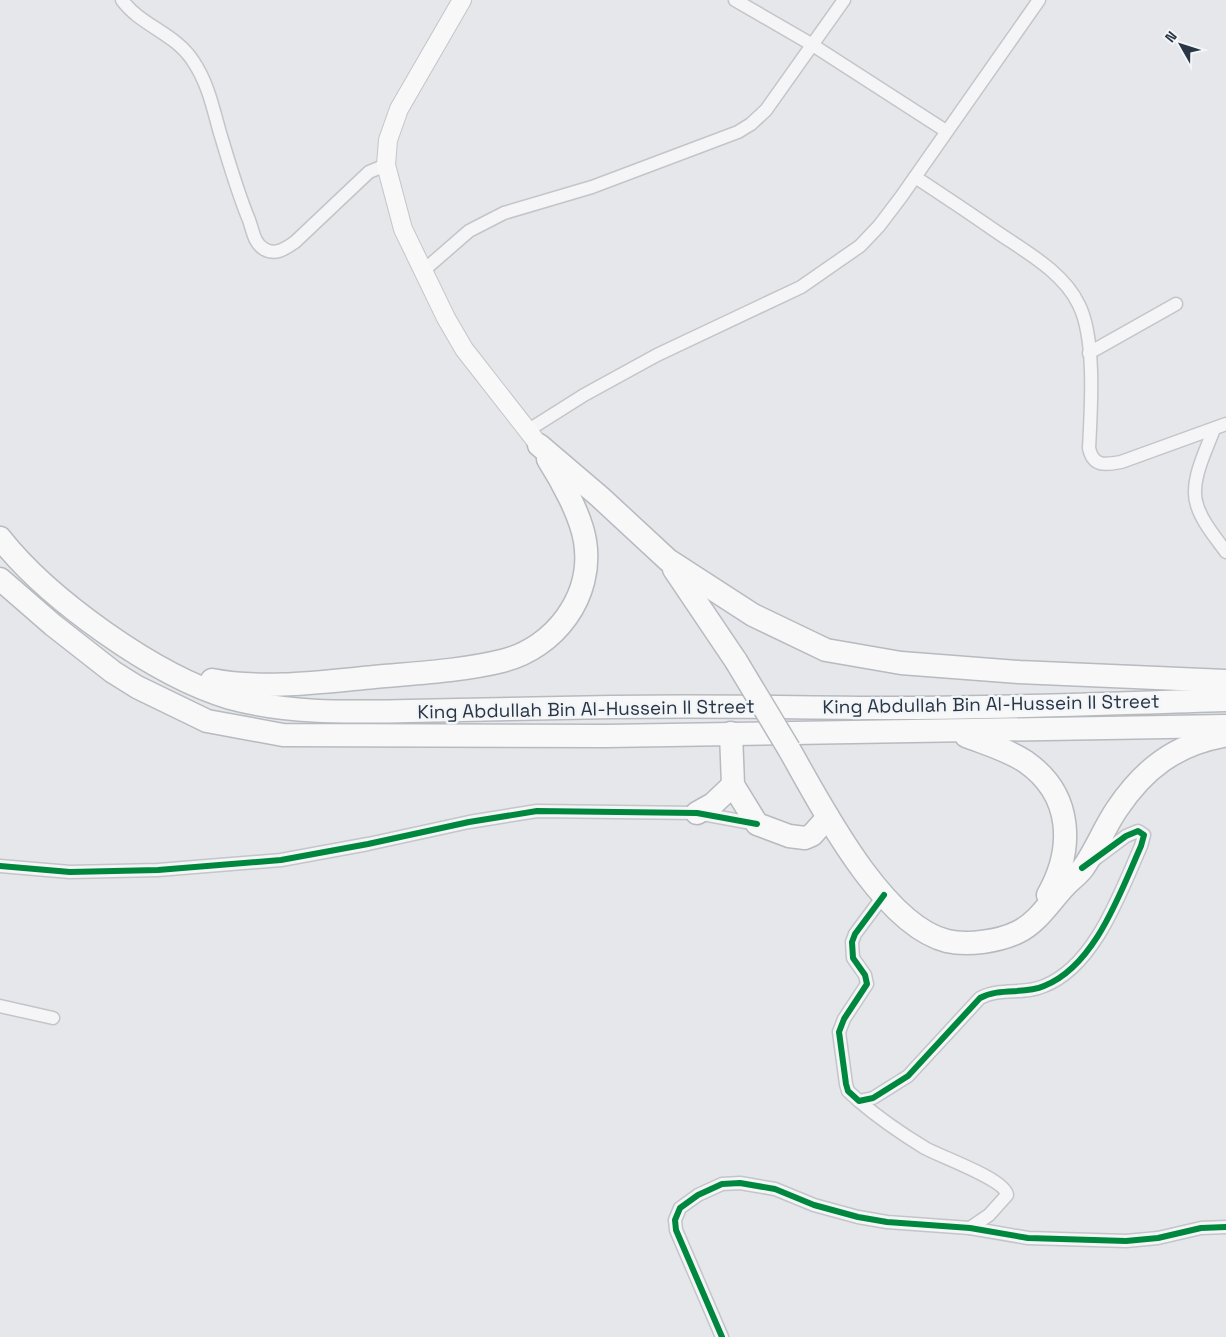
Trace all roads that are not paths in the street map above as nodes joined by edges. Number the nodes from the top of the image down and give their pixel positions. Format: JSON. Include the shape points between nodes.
{"nodes":[{"id":1,"x":122,"y":0,"type":"edge"},
{"id":2,"x":462,"y":0,"type":"edge"},
{"id":3,"x":735,"y":0,"type":"edge"},
{"id":4,"x":844,"y":0,"type":"edge"},
{"id":5,"x":1039,"y":0,"type":"edge"},
{"id":6,"x":811,"y":44,"type":"junction"},
{"id":7,"x":946,"y":131,"type":"junction"},
{"id":8,"x":386,"y":165,"type":"junction"},
{"id":9,"x":915,"y":176,"type":"junction"},
{"id":10,"x":423,"y":272,"type":"junction"},
{"id":11,"x":1176,"y":304,"type":"dead end"},
{"id":12,"x":1089,"y":353,"type":"junction"},
{"id":13,"x":1226,"y":424,"type":"edge"},
{"id":14,"x":1214,"y":429,"type":"junction"},
{"id":15,"x":533,"y":438,"type":"junction"},
{"id":16,"x":0,"y":538,"type":"edge"},
{"id":17,"x":1226,"y":552,"type":"edge"},
{"id":18,"x":668,"y":560,"type":"junction"},
{"id":19,"x":0,"y":579,"type":"edge"},
{"id":20,"x":728,"y":601,"type":"junction"},
{"id":21,"x":707,"y":619,"type":"junction"},
{"id":22,"x":168,"y":671,"type":"junction"},
{"id":23,"x":1226,"y":681,"type":"edge"},
{"id":24,"x":1226,"y":700,"type":"edge"},
{"id":25,"x":1226,"y":726,"type":"edge"},
{"id":26,"x":955,"y":732,"type":"junction"},
{"id":27,"x":731,"y":733,"type":"junction"},
{"id":28,"x":1226,"y":736,"type":"edge"},
{"id":29,"x":733,"y":785,"type":"junction"},
{"id":30,"x":697,"y":814,"type":"junction"},
{"id":31,"x":828,"y":818,"type":"junction"},
{"id":32,"x":757,"y":824,"type":"junction"},
{"id":33,"x":0,"y":866,"type":"edge"},
{"id":34,"x":1082,"y":868,"type":"junction"},
{"id":35,"x":884,"y":895,"type":"junction"},
{"id":36,"x":1030,"y":924,"type":"junction"},
{"id":37,"x":0,"y":1006,"type":"edge"},
{"id":38,"x":53,"y":1018,"type":"dead end"},
{"id":39,"x":859,"y":1101,"type":"junction"},
{"id":40,"x":970,"y":1228,"type":"junction"},
{"id":41,"x":1226,"y":1228,"type":"edge"},
{"id":42,"x":722,"y":1337,"type":"edge"}],
"edges":[{"from":1,"to":8,"type":"street","via":[[129,10],[178,42],[195,64],[210,95],[238,194],[256,242],[263,249],[282,251],[369,172]]},
{"from":2,"to":8,"type":"street","via":[[399,108],[388,140]]},
{"from":3,"to":6,"type":"street"},
{"from":4,"to":6,"type":"street"},
{"from":5,"to":7,"type":"street"},
{"from":6,"to":7,"type":"street"},
{"from":6,"to":10,"type":"street","via":[[766,110],[738,132],[592,187],[504,213],[469,231]]},
{"from":7,"to":9,"type":"street"},
{"from":8,"to":10,"type":"street","via":[[403,229]]},
{"from":9,"to":12,"type":"street","via":[[1060,278],[1080,306]]},
{"from":9,"to":15,"type":"street","via":[[879,226],[844,259],[778,300],[657,355],[584,395]]},
{"from":10,"to":15,"type":"street","via":[[464,349]]},
{"from":11,"to":12,"type":"street"},
{"from":12,"to":14,"type":"street","via":[[1089,448],[1091,457],[1098,463],[1121,462]]},
{"from":13,"to":14,"type":"street"},
{"from":14,"to":17,"type":"street","via":[[1195,492],[1202,515]]},
{"from":15,"to":18,"type":"highway"},
{"from":15,"to":22,"type":"highway","via":[[564,487],[585,540],[586,558],[571,614],[562,626],[526,653],[503,661],[441,671],[293,684],[236,684]]},
{"from":16,"to":22,"type":"highway","name":"King Abdullah Bin Al-Hussein II Street","via":[[58,596],[120,642]]},
{"from":18,"to":20,"type":"highway"},
{"from":18,"to":21,"type":"highway"},
{"from":19,"to":27,"type":"highway","name":"King Abdullah Bin Al-Hussein II Street","via":[[24,602],[114,672],[137,687],[207,721],[283,734],[606,736]]},
{"from":20,"to":21,"type":"highway","via":[[716,604]]},
{"from":20,"to":23,"type":"highway","via":[[826,650],[861,657],[1019,672]]},
{"from":21,"to":31,"type":"highway","bridge":true,"via":[[736,661]]},
{"from":22,"to":24,"type":"highway","name":"King Abdullah Bin Al-Hussein II Street","via":[[228,697],[289,710],[319,712],[684,706],[907,708]]},
{"from":25,"to":26,"type":"highway","name":"King Abdullah Bin Al-Hussein II Street"},
{"from":26,"to":27,"type":"highway","name":"King Abdullah Bin Al-Hussein II Street"},
{"from":26,"to":36,"type":"highway","via":[[1025,762],[1047,780],[1060,804],[1065,826],[1064,859],[1058,878]]},
{"from":27,"to":29,"type":"highway"},
{"from":28,"to":34,"type":"highway","via":[[1193,743],[1153,766],[1117,809]]},
{"from":29,"to":30,"type":"highway"},
{"from":29,"to":32,"type":"highway"},
{"from":30,"to":32,"type":"street"},
{"from":30,"to":33,"type":"street","via":[[537,811],[281,860],[218,866],[70,872]]},
{"from":31,"to":32,"type":"highway","via":[[805,838],[789,836]]},
{"from":31,"to":35,"type":"highway","via":[[864,872]]},
{"from":34,"to":36,"type":"highway"},
{"from":34,"to":39,"type":"street","via":[[1126,836],[1137,831],[1144,835],[1106,921],[1089,948],[1065,974],[1043,987],[993,993],[980,998],[908,1076],[873,1098]]},
{"from":35,"to":36,"type":"highway","via":[[904,917],[948,941],[997,938],[1018,932]]},
{"from":35,"to":39,"type":"street","via":[[855,934],[852,954],[865,975],[866,984],[844,1019],[840,1032],[846,1084],[848,1091]]},
{"from":37,"to":38,"type":"street"},
{"from":39,"to":40,"type":"street","via":[[880,1119],[920,1144],[1005,1189],[1007,1196],[1000,1205]]},
{"from":40,"to":41,"type":"street","via":[[1028,1238],[1126,1241],[1158,1238],[1201,1228]]},
{"from":40,"to":42,"type":"street","via":[[858,1217],[756,1185],[722,1184],[708,1189],[680,1208],[675,1220],[676,1230]]}]}
